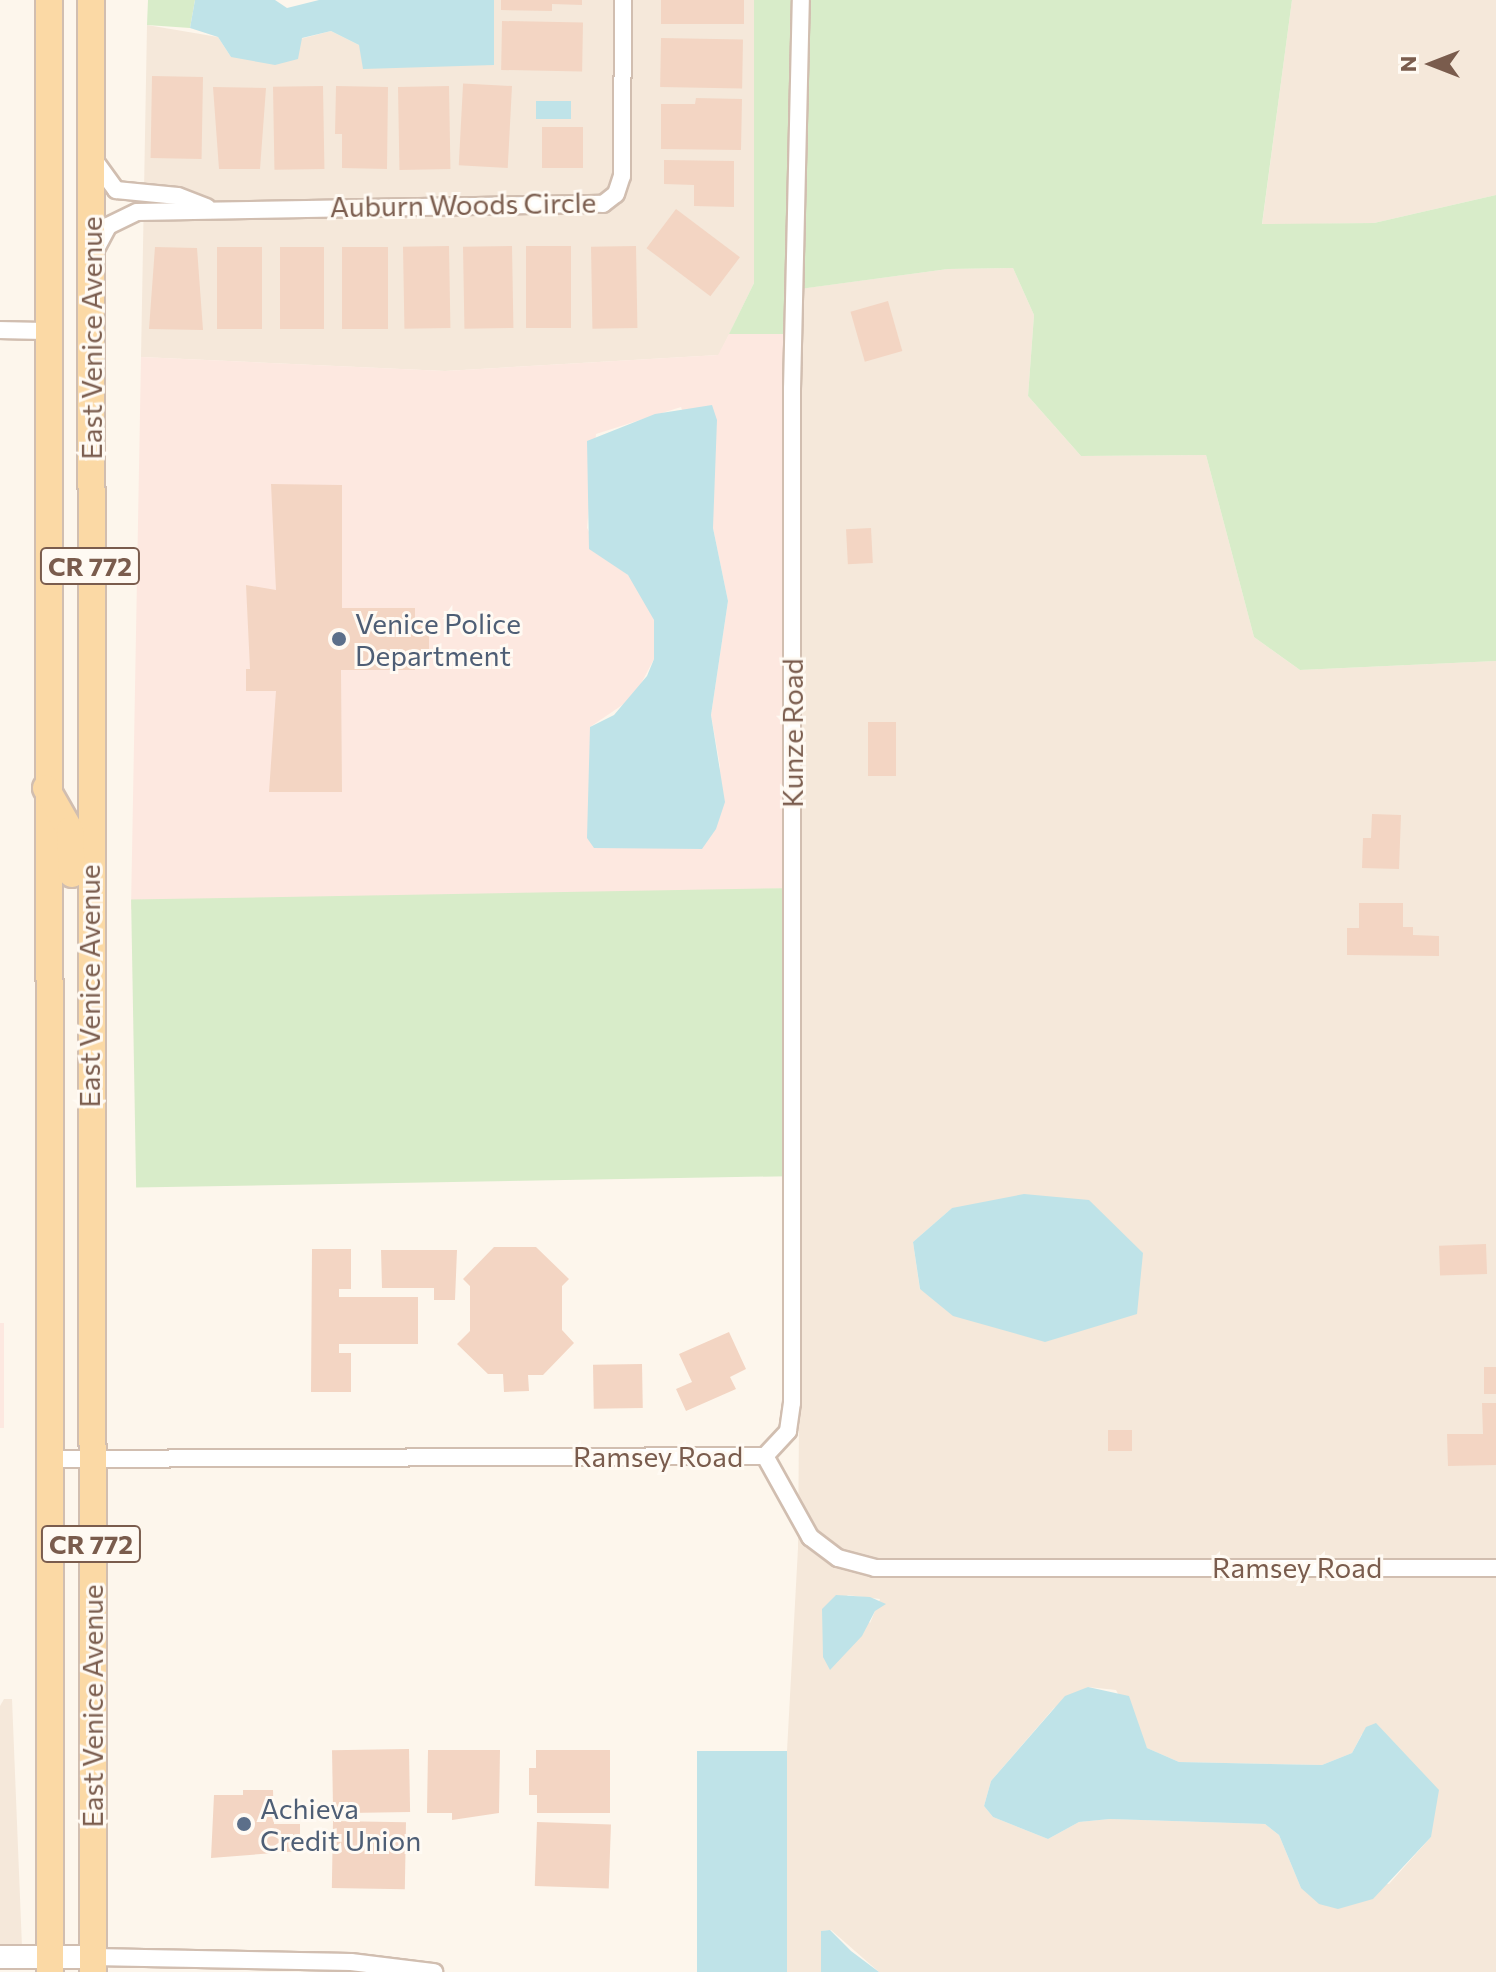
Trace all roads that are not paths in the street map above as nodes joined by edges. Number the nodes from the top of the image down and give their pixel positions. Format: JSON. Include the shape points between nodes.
{"nodes":[{"id":1,"x":49,"y":0,"type":"edge"},
{"id":2,"x":91,"y":0,"type":"edge"},
{"id":3,"x":623,"y":0,"type":"edge"},
{"id":4,"x":801,"y":0,"type":"edge"},
{"id":5,"x":90,"y":141,"type":"junction"},
{"id":6,"x":207,"y":207,"type":"junction"},
{"id":7,"x":93,"y":294,"type":"junction"},
{"id":8,"x":0,"y":330,"type":"edge"},
{"id":9,"x":48,"y":331,"type":"junction"},
{"id":10,"x":46,"y":787,"type":"junction"},
{"id":11,"x":90,"y":1132,"type":"junction"},
{"id":12,"x":765,"y":1456,"type":"junction"},
{"id":13,"x":50,"y":1459,"type":"junction"},
{"id":14,"x":91,"y":1460,"type":"junction"},
{"id":15,"x":1496,"y":1568,"type":"edge"},
{"id":16,"x":0,"y":1957,"type":"edge"},
{"id":17,"x":50,"y":1964,"type":"edge"},
{"id":18,"x":93,"y":1964,"type":"edge"},
{"id":19,"x":386,"y":1970,"type":"edge"},
{"id":20,"x":434,"y":1972,"type":"edge"}],
"edges":[{"from":1,"to":9,"type":"main road","name":"East Venice Avenue","number":"CR 772"},
{"from":2,"to":5,"type":"main road","name":"East Venice Avenue","number":"CR 772"},
{"from":3,"to":6,"type":"street","name":"Auburn Woods Circle","via":[[622,176],[616,194],[603,204]]},
{"from":4,"to":12,"type":"street","name":"Kunze Road","via":[[792,389],[792,1403],[788,1431]]},
{"from":5,"to":6,"type":"street","name":"Auburn Woods Circle","via":[[98,170],[116,190],[178,196]]},
{"from":5,"to":7,"type":"main road","name":"East Venice Avenue","number":"CR 772"},
{"from":6,"to":7,"type":"street","name":"Auburn Woods Circle","via":[[137,212],[116,220],[96,247]]},
{"from":7,"to":11,"type":"main road","name":"East Venice Avenue","number":"CR 772"},
{"from":8,"to":9,"type":"street"},
{"from":9,"to":10,"type":"main road","name":"East Venice Avenue","number":"CR 772"},
{"from":10,"to":11,"type":"main road","via":[[70,830],[74,1063]]},
{"from":10,"to":13,"type":"main road","name":"East Venice Avenue","number":"CR 772"},
{"from":11,"to":14,"type":"main road","name":"East Venice Avenue","number":"CR 772"},
{"from":12,"to":14,"type":"street","name":"Ramsey Road"},
{"from":12,"to":15,"type":"street","name":"Ramsey Road","via":[[810,1537],[838,1558],[866,1566]]},
{"from":13,"to":14,"type":"street","name":"Ramsey Road"},
{"from":13,"to":17,"type":"main road","name":"East Venice Avenue","number":"CR 772"},
{"from":14,"to":18,"type":"main road","name":"East Venice Avenue","number":"CR 772"},
{"from":16,"to":17,"type":"street"},
{"from":17,"to":18,"type":"street"},
{"from":18,"to":19,"type":"street","via":[[338,1962]]},
{"from":19,"to":20,"type":"street"}]}
